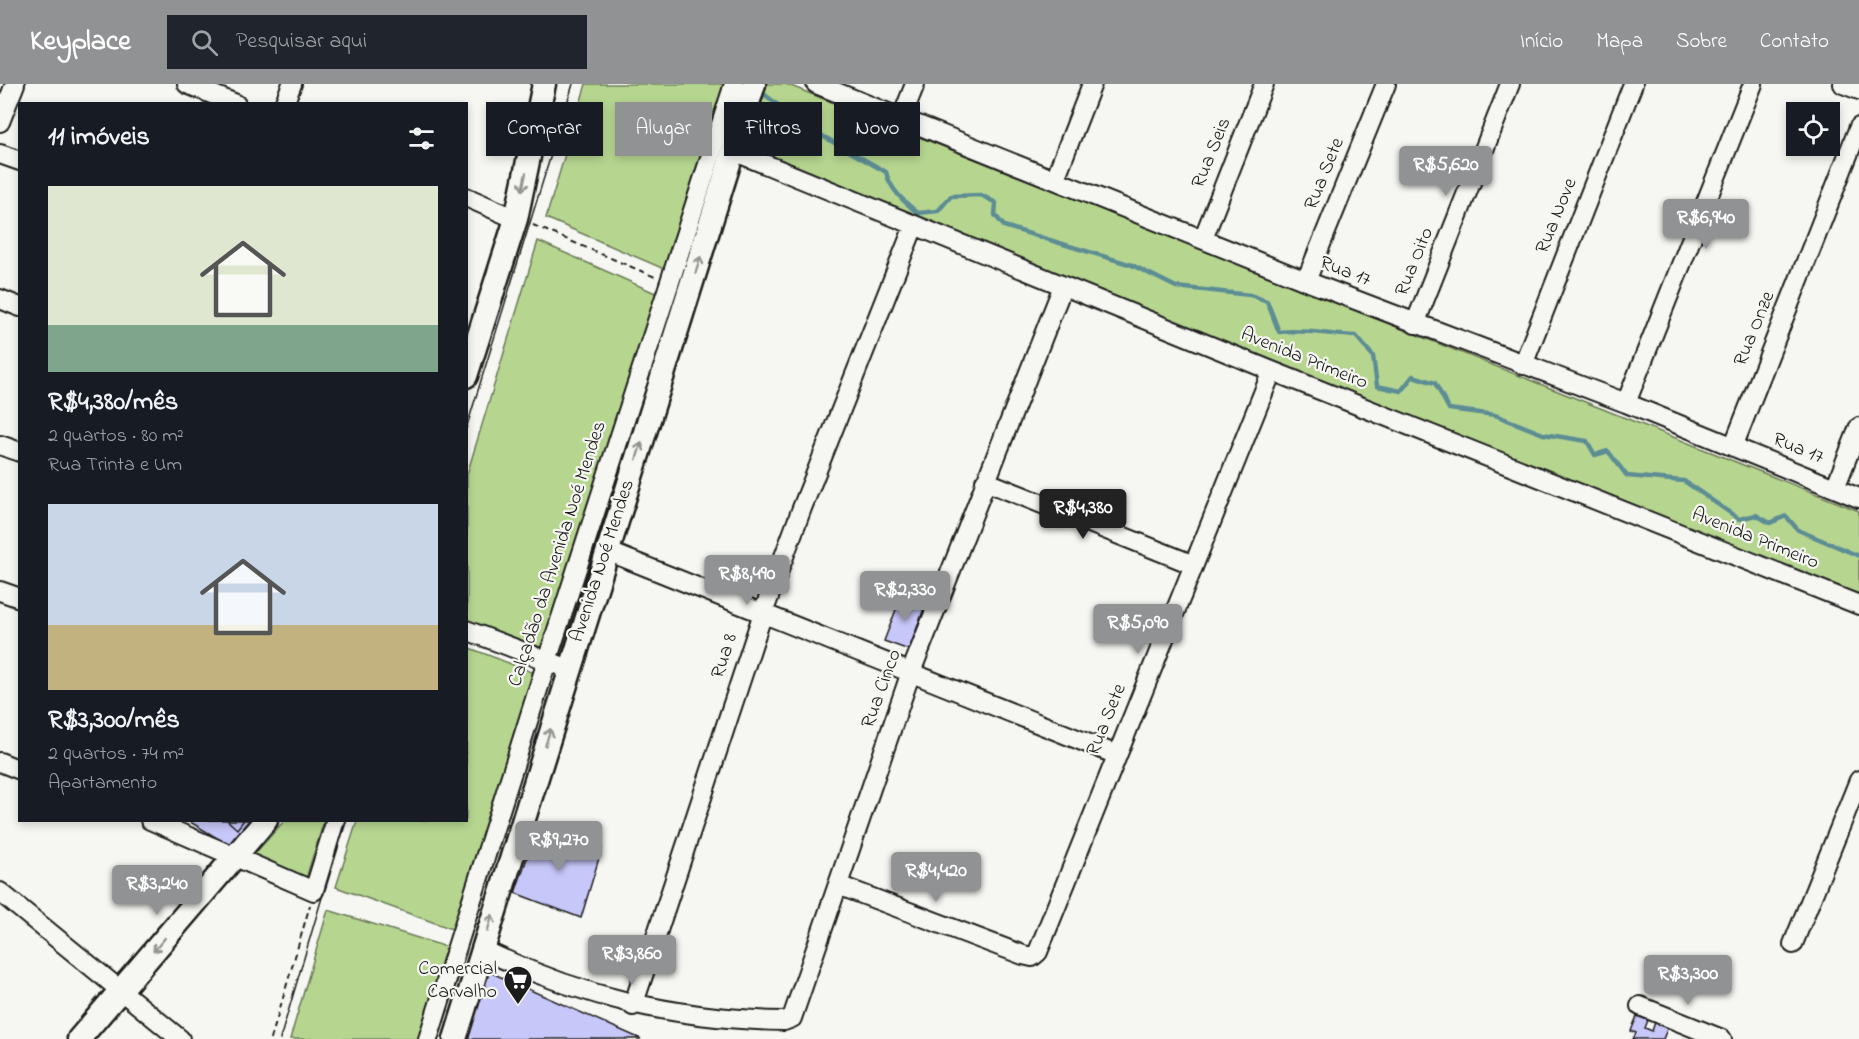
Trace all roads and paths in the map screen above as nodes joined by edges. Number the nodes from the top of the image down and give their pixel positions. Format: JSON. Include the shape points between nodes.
{"nodes":[{"id":1,"x":15,"y":84,"type":"edge"},
{"id":2,"x":187,"y":84,"type":"edge"},
{"id":3,"x":292,"y":84,"type":"edge"},
{"id":4,"x":544,"y":84,"type":"edge"},
{"id":5,"x":734,"y":84,"type":"edge"},
{"id":6,"x":754,"y":84,"type":"edge"},
{"id":7,"x":816,"y":84,"type":"edge"},
{"id":8,"x":915,"y":84,"type":"edge"},
{"id":9,"x":1092,"y":84,"type":"edge"},
{"id":10,"x":1264,"y":84,"type":"edge"},
{"id":11,"x":1386,"y":84,"type":"edge"},
{"id":12,"x":1510,"y":84,"type":"edge"},
{"id":13,"x":1633,"y":84,"type":"edge"},
{"id":14,"x":1753,"y":84,"type":"edge"},
{"id":15,"x":1843,"y":84,"type":"edge"},
{"id":16,"x":1859,"y":90,"type":"edge"},
{"id":17,"x":231,"y":102,"type":"edge"},
{"id":18,"x":285,"y":102,"type":"edge"},
{"id":19,"x":748,"y":102,"type":"edge"},
{"id":20,"x":863,"y":102,"type":"edge"},
{"id":21,"x":908,"y":102,"type":"edge"},
{"id":22,"x":0,"y":122,"type":"edge"},
{"id":23,"x":920,"y":124,"type":"edge"},
{"id":24,"x":1859,"y":127,"type":"edge"},
{"id":25,"x":0,"y":154,"type":"edge"},
{"id":26,"x":731,"y":156,"type":"edge"},
{"id":27,"x":745,"y":156,"type":"edge"},
{"id":28,"x":18,"y":160,"type":"edge"},
{"id":29,"x":1055,"y":179,"type":"junction"},
{"id":30,"x":468,"y":198,"type":"edge"},
{"id":31,"x":516,"y":219,"type":"junction"},
{"id":32,"x":914,"y":226,"type":"junction"},
{"id":33,"x":1203,"y":238,"type":"junction"},
{"id":34,"x":1305,"y":281,"type":"junction"},
{"id":35,"x":670,"y":284,"type":"junction"},
{"id":36,"x":1063,"y":286,"type":"junction"},
{"id":37,"x":0,"y":299,"type":"edge"},
{"id":38,"x":18,"y":306,"type":"edge"},
{"id":39,"x":1415,"y":324,"type":"junction"},
{"id":40,"x":472,"y":340,"type":"edge"},
{"id":41,"x":468,"y":364,"type":"edge"},
{"id":42,"x":1522,"y":365,"type":"junction"},
{"id":43,"x":1272,"y":372,"type":"junction"},
{"id":44,"x":1626,"y":403,"type":"junction"},
{"id":45,"x":1859,"y":427,"type":"edge"},
{"id":46,"x":0,"y":445,"type":"edge"},
{"id":47,"x":1733,"y":447,"type":"junction"},
{"id":48,"x":18,"y":451,"type":"edge"},
{"id":49,"x":985,"y":481,"type":"junction"},
{"id":50,"x":1834,"y":488,"type":"junction"},
{"id":51,"x":1859,"y":498,"type":"edge"},
{"id":52,"x":607,"y":551,"type":"junction"},
{"id":53,"x":1194,"y":565,"type":"junction"},
{"id":54,"x":0,"y":591,"type":"edge"},
{"id":55,"x":18,"y":597,"type":"edge"},
{"id":56,"x":1859,"y":604,"type":"edge"},
{"id":57,"x":763,"y":613,"type":"junction"},
{"id":58,"x":468,"y":631,"type":"edge"},
{"id":59,"x":546,"y":661,"type":"junction"},
{"id":60,"x":569,"y":669,"type":"junction"},
{"id":61,"x":911,"y":672,"type":"junction"},
{"id":62,"x":1117,"y":755,"type":"junction"},
{"id":63,"x":0,"y":762,"type":"edge"},
{"id":64,"x":18,"y":769,"type":"edge"},
{"id":65,"x":1859,"y":780,"type":"edge"},
{"id":66,"x":155,"y":822,"type":"edge"},
{"id":67,"x":264,"y":822,"type":"edge"},
{"id":68,"x":335,"y":822,"type":"edge"},
{"id":69,"x":234,"y":856,"type":"junction"},
{"id":70,"x":838,"y":885,"type":"junction"},
{"id":71,"x":314,"y":891,"type":"junction"},
{"id":72,"x":0,"y":892,"type":"edge"},
{"id":73,"x":1793,"y":944,"type":"dead end"},
{"id":74,"x":482,"y":949,"type":"junction"},
{"id":75,"x":120,"y":991,"type":"junction"},
{"id":76,"x":633,"y":1005,"type":"junction"},
{"id":77,"x":1640,"y":1006,"type":"dead end"},
{"id":78,"x":79,"y":1039,"type":"edge"},
{"id":79,"x":180,"y":1039,"type":"edge"},
{"id":80,"x":271,"y":1039,"type":"edge"},
{"id":81,"x":428,"y":1039,"type":"edge"},
{"id":82,"x":455,"y":1039,"type":"edge"},
{"id":83,"x":1722,"y":1039,"type":"edge"}],
"edges":[{"from":1,"to":22,"type":"street"},
{"from":2,"to":17,"type":"street"},
{"from":3,"to":18,"type":"street"},
{"from":4,"to":31,"type":"main road","one_way":true},
{"from":5,"to":35,"type":"street","name":"Calçadão da Avenida Noé Mendes"},
{"from":6,"to":19,"type":"main road","name":"Avenida Noé Mendes"},
{"from":7,"to":20,"type":"street","name":"Rua 17"},
{"from":8,"to":21,"type":"street"},
{"from":9,"to":29,"type":"street"},
{"from":10,"to":33,"type":"street","name":"Rua Seis"},
{"from":11,"to":34,"type":"street","name":"Rua Sete"},
{"from":12,"to":39,"type":"street","name":"Rua Oito"},
{"from":13,"to":42,"type":"street","name":"Rua Nove"},
{"from":14,"to":44,"type":"street"},
{"from":15,"to":16,"type":"street"},
{"from":23,"to":29,"type":"street","name":"Rua 17"},
{"from":24,"to":47,"type":"street","name":"Rua Onze"},
{"from":25,"to":28,"type":"street"},
{"from":52,"to":26,"type":"main road","name":"Avenida Noé Mendes","one_way":true},
{"from":27,"to":32,"type":"street","name":"Avenida Primeiro"},
{"from":29,"to":33,"type":"street","name":"Rua 17"},
{"from":30,"to":31,"type":"street"},
{"from":31,"to":35,"type":"path"},
{"from":31,"to":40,"type":"main road"},
{"from":32,"to":36,"type":"street","name":"Avenida Primeiro"},
{"from":32,"to":57,"type":"street","name":"Rua 8"},
{"from":33,"to":34,"type":"street","name":"Rua 17"},
{"from":34,"to":39,"type":"street","name":"Rua 17"},
{"from":35,"to":59,"type":"street","name":"Calçadão da Avenida Noé Mendes"},
{"from":36,"to":43,"type":"street","name":"Avenida Primeiro"},
{"from":36,"to":49,"type":"street","name":"Rua Cinco"},
{"from":37,"to":38,"type":"street"},
{"from":39,"to":42,"type":"street","name":"Rua 17"},
{"from":40,"to":41,"type":"main road"},
{"from":42,"to":44,"type":"street","name":"Rua 17"},
{"from":43,"to":53,"type":"street","name":"Rua Sete"},
{"from":43,"to":56,"type":"street","name":"Avenida Primeiro"},
{"from":44,"to":47,"type":"street","name":"Rua 17"},
{"from":45,"to":50,"type":"street"},
{"from":46,"to":48,"type":"street"},
{"from":47,"to":50,"type":"street","name":"Rua 17"},
{"from":49,"to":53,"type":"street"},
{"from":49,"to":61,"type":"street","name":"Rua Cinco"},
{"from":50,"to":51,"type":"street","name":"Rua 17"},
{"from":52,"to":57,"type":"street"},
{"from":52,"to":60,"type":"main road","name":"Avenida Noé Mendes"},
{"from":53,"to":62,"type":"street","name":"Rua Sete"},
{"from":54,"to":55,"type":"street"},
{"from":57,"to":61,"type":"street"},
{"from":57,"to":76,"type":"street","name":"Rua 8"},
{"from":58,"to":59,"type":"street"},
{"from":59,"to":60,"type":"street"},
{"from":59,"to":81,"type":"street","name":"Calçadão da Avenida Noé Mendes"},
{"from":74,"to":60,"type":"main road","name":"Avenida Noé Mendes","one_way":true},
{"from":61,"to":62,"type":"street"},
{"from":61,"to":70,"type":"street","name":"Rua Cinco"},
{"from":62,"to":70,"type":"street","name":"Rua Sete","via":[[1038,952],[1028,957]]},
{"from":63,"to":64,"type":"street"},
{"from":65,"to":73,"type":"street"},
{"from":66,"to":69,"type":"street"},
{"from":67,"to":69,"type":"main road"},
{"from":68,"to":71,"type":"street"},
{"from":69,"to":71,"type":"street"},
{"from":69,"to":75,"type":"main road","one_way":true},
{"from":70,"to":76,"type":"street","name":"Rua Cinco","via":[[797,1010],[786,1021],[716,1019]]},
{"from":71,"to":80,"type":"path"},
{"from":72,"to":75,"type":"street"},
{"from":74,"to":76,"type":"street","via":[[552,980]]},
{"from":74,"to":82,"type":"main road","name":"Avenida Noé Mendes"},
{"from":75,"to":78,"type":"main road"},
{"from":75,"to":79,"type":"street"},
{"from":77,"to":83,"type":"street"}]}
